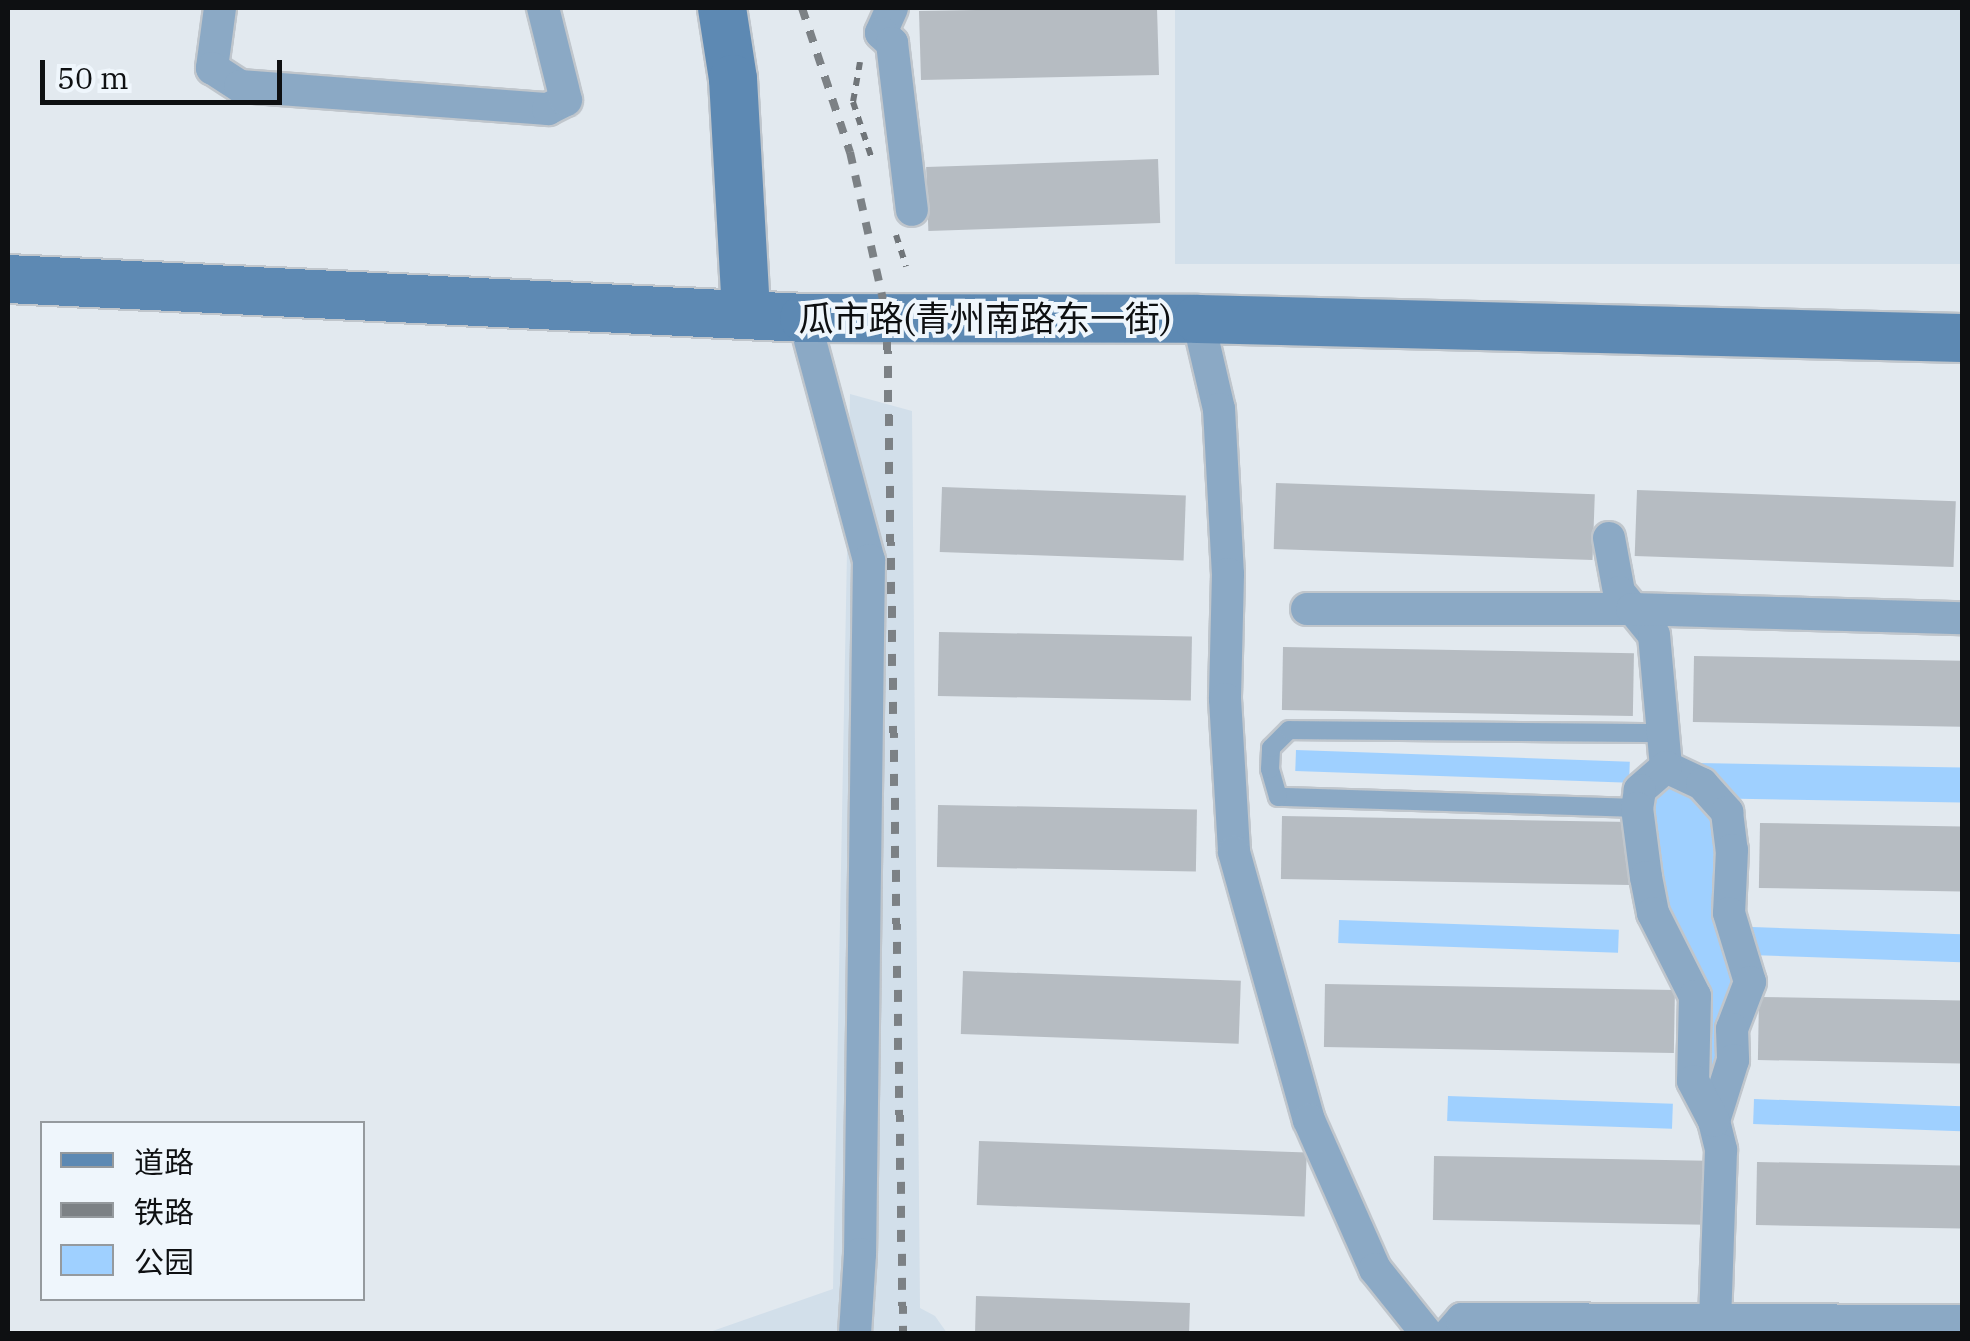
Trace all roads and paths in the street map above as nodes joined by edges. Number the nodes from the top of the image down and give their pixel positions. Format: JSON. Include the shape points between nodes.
{"nodes":[{"id":1,"x":220,"y":8,"type":"edge"},
{"id":2,"x":544,"y":8,"type":"edge"},
{"id":3,"x":722,"y":8,"type":"edge"},
{"id":4,"x":892,"y":8,"type":"edge"},
{"id":5,"x":912,"y":210,"type":"dead end"},
{"id":6,"x":8,"y":279,"type":"edge"},
{"id":7,"x":746,"y":315,"type":"junction"},
{"id":8,"x":804,"y":318,"type":"junction"},
{"id":9,"x":1198,"y":319,"type":"junction"},
{"id":10,"x":1962,"y":338,"type":"edge"},
{"id":11,"x":1609,"y":538,"type":"dead end"},
{"id":12,"x":1307,"y":608,"type":"dead end"},
{"id":13,"x":1632,"y":609,"type":"junction"},
{"id":14,"x":1962,"y":618,"type":"edge"},
{"id":15,"x":1663,"y":733,"type":"junction"},
{"id":16,"x":1666,"y":767,"type":"junction"},
{"id":17,"x":1637,"y":808,"type":"junction"},
{"id":18,"x":1714,"y":1121,"type":"junction"},
{"id":19,"x":1715,"y":1320,"type":"junction"},
{"id":20,"x":1962,"y":1321,"type":"edge"},
{"id":21,"x":855,"y":1334,"type":"edge"},
{"id":22,"x":1427,"y":1334,"type":"edge"},
{"id":23,"x":1449,"y":1334,"type":"edge"}],
"edges":[{"from":1,"to":2,"type":"street","via":[[212,68],[240,86],[548,108],[566,100]]},
{"from":3,"to":7,"type":"street","via":[[733,79]]},
{"from":4,"to":5,"type":"street","via":[[880,33],[892,44]]},
{"from":6,"to":7,"type":"street","name":"瓜市路(青州南路东一街)"},
{"from":7,"to":8,"type":"street","name":"瓜市路(青州南路东一街)"},
{"from":8,"to":9,"type":"street","name":"瓜市路(青州南路东一街)"},
{"from":8,"to":21,"type":"street","via":[[869,560]]},
{"from":9,"to":10,"type":"street","name":"瓜市路(青州南路东一街)"},
{"from":9,"to":22,"type":"street","via":[[1219,410],[1234,852],[1309,1120],[1374,1269]]},
{"from":11,"to":13,"type":"street","via":[[1619,592]]},
{"from":12,"to":13,"type":"street"},
{"from":13,"to":14,"type":"street"},
{"from":13,"to":15,"type":"street","via":[[1654,635]]},
{"from":15,"to":16,"type":"street"},
{"from":15,"to":17,"type":"lane","via":[[1289,730],[1271,748],[1278,796]]},
{"from":16,"to":17,"type":"street","via":[[1640,790]]},
{"from":16,"to":18,"type":"street","via":[[1702,784],[1727,812],[1729,914],[1750,982],[1732,1029],[1734,1060]]},
{"from":17,"to":18,"type":"street","via":[[1653,912],[1695,996],[1693,1081]]},
{"from":18,"to":19,"type":"street","via":[[1721,1150]]},
{"from":19,"to":20,"type":"street"},
{"from":19,"to":23,"type":"street","via":[[1462,1319]]}]}
